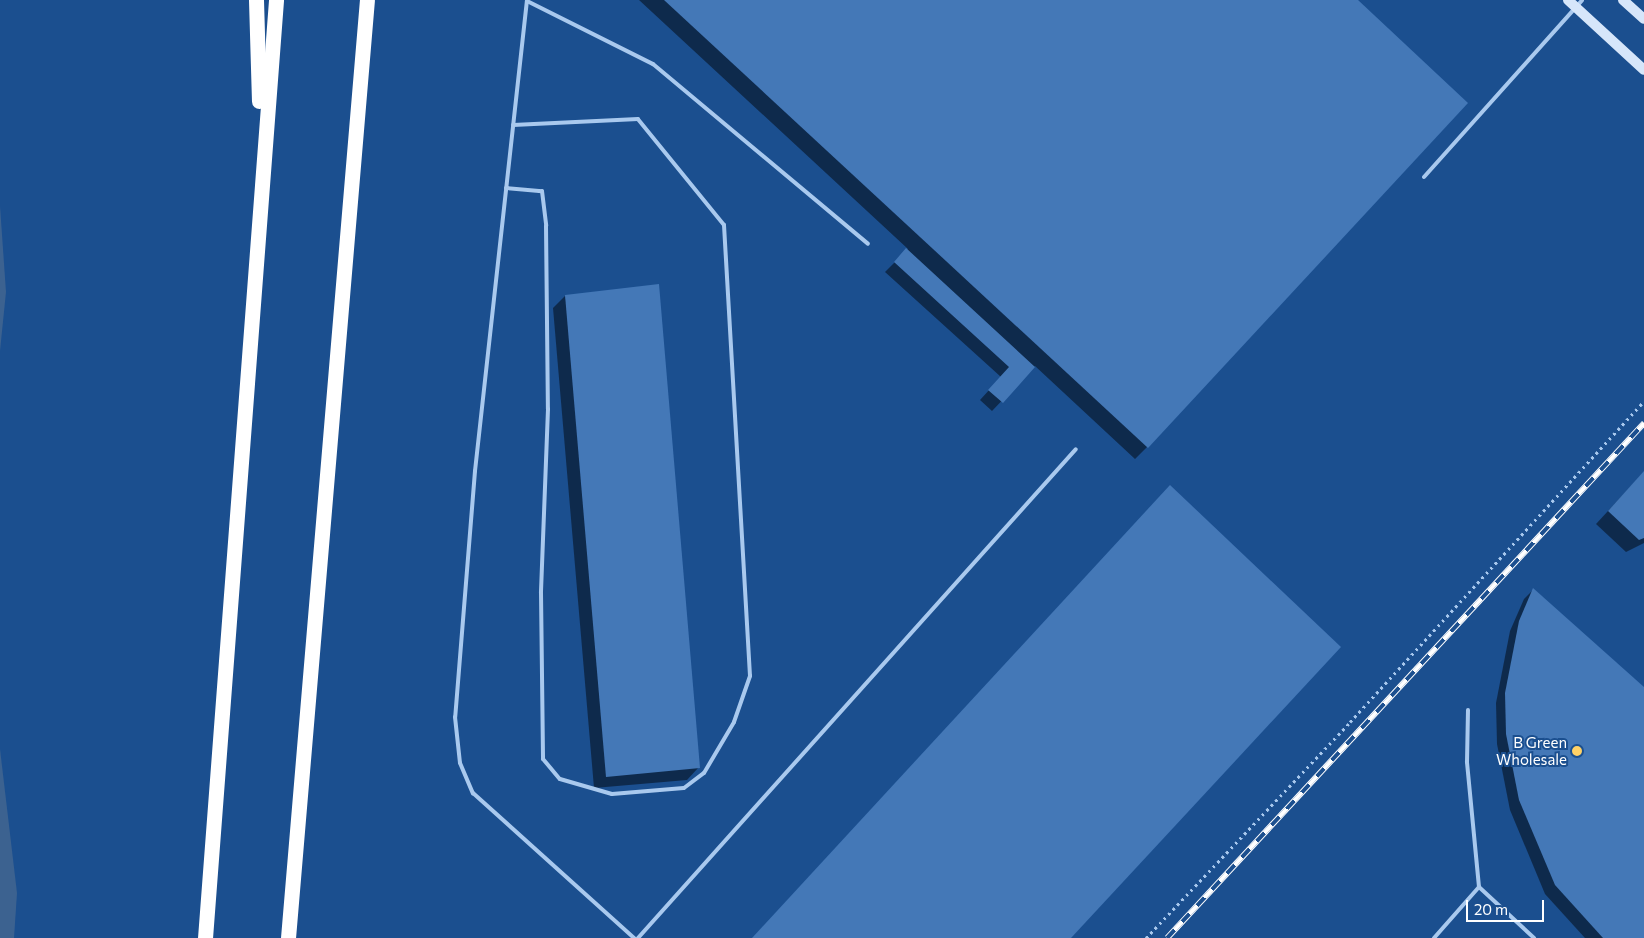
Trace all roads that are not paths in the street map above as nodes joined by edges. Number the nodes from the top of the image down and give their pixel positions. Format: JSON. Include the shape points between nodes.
{"nodes":[{"id":1,"x":256,"y":0,"type":"edge"},
{"id":2,"x":276,"y":0,"type":"edge"},
{"id":3,"x":367,"y":0,"type":"edge"},
{"id":4,"x":527,"y":0,"type":"edge"},
{"id":5,"x":1623,"y":0,"type":"edge"},
{"id":6,"x":1575,"y":2,"type":"edge"},
{"id":7,"x":1644,"y":19,"type":"edge"},
{"id":8,"x":1644,"y":70,"type":"edge"},
{"id":9,"x":513,"y":125,"type":"junction"},
{"id":10,"x":262,"y":162,"type":"junction"},
{"id":11,"x":1424,"y":177,"type":"dead end"},
{"id":12,"x":506,"y":188,"type":"junction"},
{"id":13,"x":868,"y":244,"type":"dead end"},
{"id":14,"x":1076,"y":449,"type":"dead end"},
{"id":15,"x":1468,"y":710,"type":"dead end"},
{"id":16,"x":1479,"y":887,"type":"junction"},
{"id":17,"x":205,"y":938,"type":"edge"},
{"id":18,"x":288,"y":938,"type":"edge"},
{"id":19,"x":634,"y":938,"type":"edge"},
{"id":20,"x":638,"y":938,"type":"edge"},
{"id":21,"x":1434,"y":938,"type":"edge"},
{"id":22,"x":1534,"y":938,"type":"edge"}],
"edges":[{"from":1,"to":10,"type":"highway"},
{"from":2,"to":10,"type":"highway"},
{"from":3,"to":18,"type":"highway"},
{"from":4,"to":9,"type":"lane"},
{"from":4,"to":13,"type":"lane","via":[[653,64]]},
{"from":5,"to":7,"type":"main road"},
{"from":6,"to":8,"type":"main road"},
{"from":6,"to":11,"type":"lane"},
{"from":9,"to":12,"type":"lane"},
{"from":9,"to":12,"type":"lane","via":[[638,119],[724,225],[750,676],[734,722],[704,774],[684,788],[612,794],[560,778],[543,759],[542,593],[548,409],[546,226],[542,191]]},
{"from":10,"to":17,"type":"highway"},
{"from":12,"to":19,"type":"lane","via":[[475,471],[456,707],[460,763],[473,792]]},
{"from":14,"to":20,"type":"lane"},
{"from":15,"to":16,"type":"lane","via":[[1466,762]]},
{"from":16,"to":21,"type":"lane"},
{"from":16,"to":22,"type":"lane"}]}
